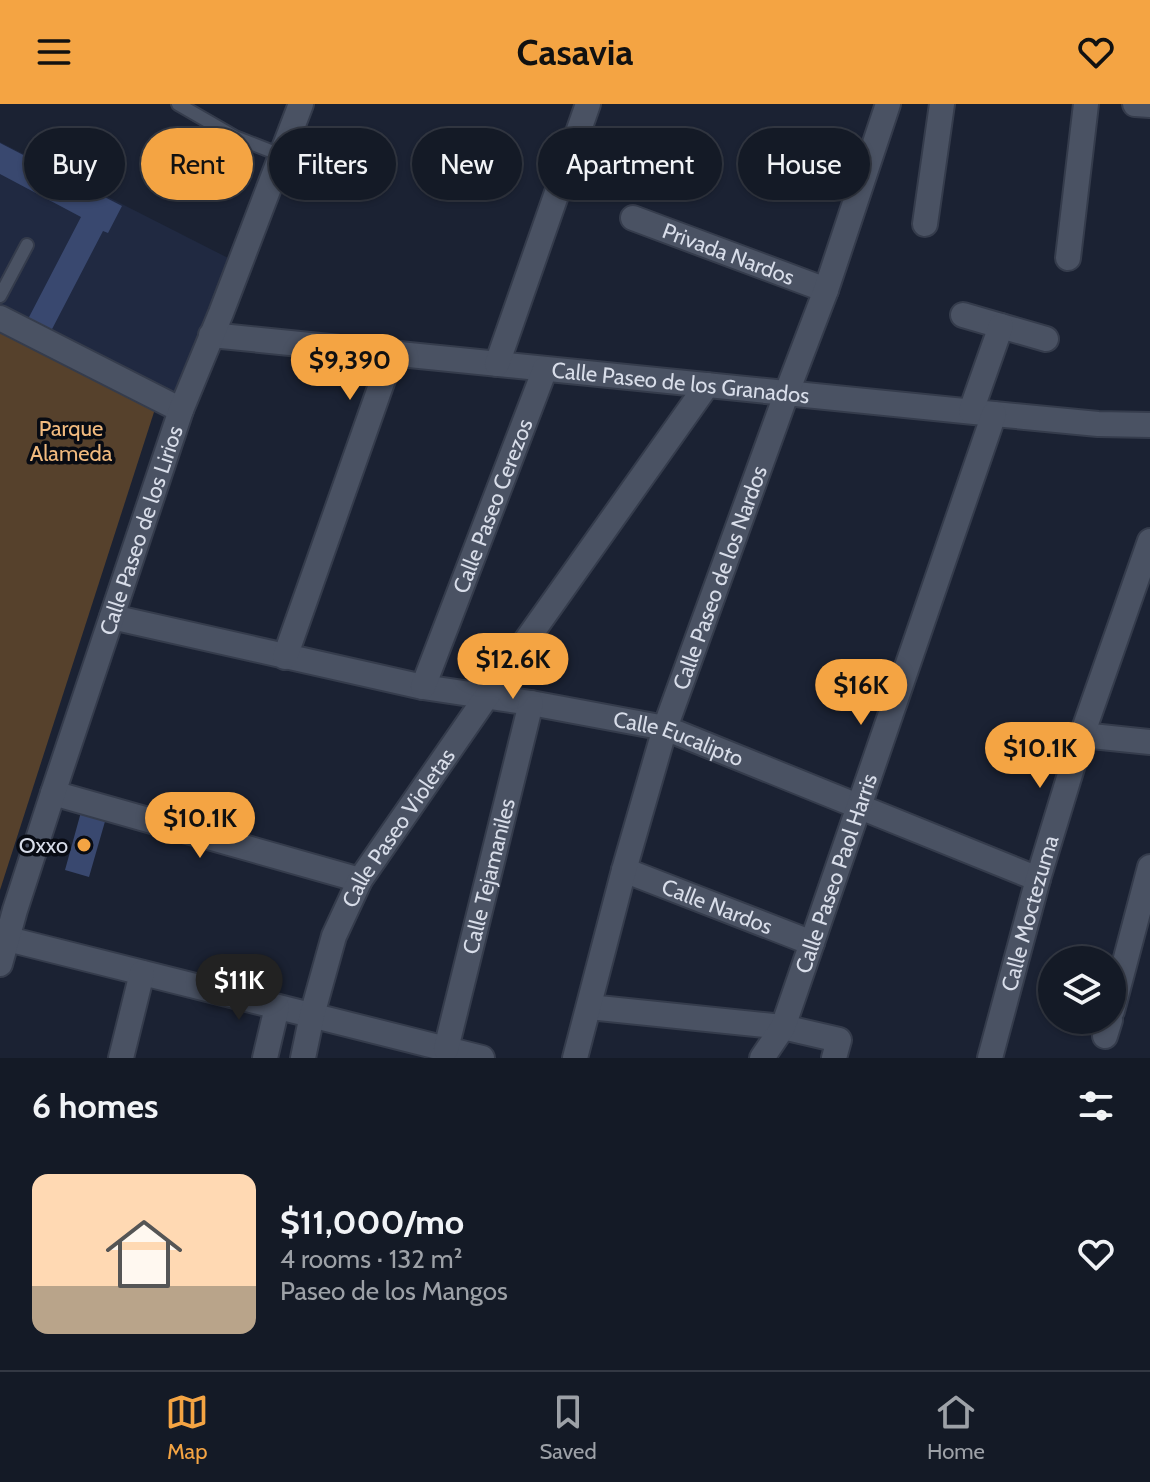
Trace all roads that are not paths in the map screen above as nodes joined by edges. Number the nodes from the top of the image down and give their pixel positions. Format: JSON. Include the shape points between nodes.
{"nodes":[{"id":1,"x":178,"y":104,"type":"edge"},
{"id":2,"x":301,"y":104,"type":"edge"},
{"id":3,"x":588,"y":104,"type":"edge"},
{"id":4,"x":888,"y":104,"type":"edge"},
{"id":5,"x":942,"y":104,"type":"edge"},
{"id":6,"x":1086,"y":104,"type":"edge"},
{"id":7,"x":1135,"y":104,"type":"edge"},
{"id":8,"x":1150,"y":105,"type":"edge"},
{"id":9,"x":292,"y":128,"type":"edge"},
{"id":10,"x":269,"y":150,"type":"edge"},
{"id":11,"x":269,"y":186,"type":"edge"},
{"id":12,"x":633,"y":218,"type":"dead end"},
{"id":13,"x":925,"y":224,"type":"dead end"},
{"id":14,"x":27,"y":245,"type":"dead end"},
{"id":15,"x":1068,"y":258,"type":"dead end"},
{"id":16,"x":826,"y":290,"type":"junction"},
{"id":17,"x":0,"y":296,"type":"edge"},
{"id":18,"x":963,"y":315,"type":"dead end"},
{"id":19,"x":0,"y":318,"type":"edge"},
{"id":20,"x":1001,"y":326,"type":"junction"},
{"id":21,"x":211,"y":335,"type":"junction"},
{"id":22,"x":1046,"y":339,"type":"dead end"},
{"id":23,"x":392,"y":354,"type":"junction"},
{"id":24,"x":497,"y":364,"type":"junction"},
{"id":25,"x":545,"y":369,"type":"junction"},
{"id":26,"x":707,"y":385,"type":"junction"},
{"id":27,"x":787,"y":392,"type":"junction"},
{"id":28,"x":181,"y":410,"type":"junction"},
{"id":29,"x":983,"y":412,"type":"junction"},
{"id":30,"x":1150,"y":425,"type":"edge"},
{"id":31,"x":1150,"y":541,"type":"edge"},
{"id":32,"x":112,"y":617,"type":"junction"},
{"id":33,"x":285,"y":657,"type":"junction"},
{"id":34,"x":423,"y":687,"type":"junction"},
{"id":35,"x":487,"y":696,"type":"junction"},
{"id":36,"x":531,"y":703,"type":"junction"},
{"id":37,"x":665,"y":728,"type":"junction"},
{"id":38,"x":1082,"y":735,"type":"junction"},
{"id":39,"x":1150,"y":742,"type":"edge"},
{"id":40,"x":53,"y":793,"type":"junction"},
{"id":41,"x":859,"y":808,"type":"junction"},
{"id":42,"x":1150,"y":867,"type":"edge"},
{"id":43,"x":624,"y":870,"type":"junction"},
{"id":44,"x":1038,"y":879,"type":"junction"},
{"id":45,"x":360,"y":880,"type":"junction"},
{"id":46,"x":8,"y":939,"type":"junction"},
{"id":47,"x":812,"y":943,"type":"junction"},
{"id":48,"x":1126,"y":958,"type":"edge"},
{"id":49,"x":0,"y":964,"type":"edge"},
{"id":50,"x":142,"y":973,"type":"junction"},
{"id":51,"x":277,"y":1007,"type":"junction"},
{"id":52,"x":589,"y":1007,"type":"junction"},
{"id":53,"x":312,"y":1015,"type":"junction"},
{"id":54,"x":783,"y":1027,"type":"junction"},
{"id":55,"x":446,"y":1049,"type":"junction"},
{"id":56,"x":837,"y":1049,"type":"edge"},
{"id":57,"x":121,"y":1058,"type":"edge"},
{"id":58,"x":265,"y":1058,"type":"edge"},
{"id":59,"x":303,"y":1058,"type":"edge"},
{"id":60,"x":482,"y":1058,"type":"edge"},
{"id":61,"x":575,"y":1058,"type":"edge"},
{"id":62,"x":762,"y":1058,"type":"edge"},
{"id":63,"x":990,"y":1058,"type":"edge"}],
"edges":[{"from":1,"to":10,"type":"lane"},
{"from":2,"to":9,"type":"street","name":"Calle Paseo de los Lirios"},
{"from":3,"to":24,"type":"street"},
{"from":4,"to":16,"type":"street","name":"Calle Paseo de los Nardos"},
{"from":5,"to":13,"type":"street"},
{"from":6,"to":15,"type":"street"},
{"from":7,"to":8,"type":"street"},
{"from":11,"to":21,"type":"street","name":"Calle Paseo de los Lirios"},
{"from":12,"to":16,"type":"street","name":"Privada Nardos"},
{"from":14,"to":17,"type":"lane"},
{"from":16,"to":27,"type":"street","name":"Calle Paseo de los Nardos"},
{"from":18,"to":20,"type":"street"},
{"from":19,"to":28,"type":"street"},
{"from":20,"to":22,"type":"street"},
{"from":20,"to":29,"type":"street","name":"Calle Paseo Paol Harris"},
{"from":21,"to":23,"type":"street","name":"Calle Paseo de los Granados"},
{"from":21,"to":28,"type":"street","name":"Calle Paseo de los Lirios"},
{"from":23,"to":24,"type":"street","name":"Calle Paseo de los Granados"},
{"from":23,"to":33,"type":"street"},
{"from":24,"to":25,"type":"street","name":"Calle Paseo de los Granados"},
{"from":25,"to":26,"type":"street","name":"Calle Paseo de los Granados"},
{"from":25,"to":34,"type":"street","name":"Calle Paseo Cerezos"},
{"from":26,"to":27,"type":"street","name":"Calle Paseo de los Granados"},
{"from":26,"to":35,"type":"street","name":"Calle Paseo Violetas"},
{"from":27,"to":29,"type":"street","name":"Calle Paseo de los Granados"},
{"from":27,"to":37,"type":"street","name":"Calle Paseo de los Nardos"},
{"from":28,"to":32,"type":"street","name":"Calle Paseo de los Lirios"},
{"from":29,"to":30,"type":"street","name":"Calle Paseo de los Granados"},
{"from":29,"to":41,"type":"street","name":"Calle Paseo Paol Harris"},
{"from":31,"to":38,"type":"street","name":"Calle Moctezuma"},
{"from":32,"to":33,"type":"street","name":"Calle Eucalipto"},
{"from":32,"to":40,"type":"street","name":"Calle Paseo de los Lirios"},
{"from":33,"to":34,"type":"street","name":"Calle Eucalipto"},
{"from":34,"to":35,"type":"street","name":"Calle Eucalipto"},
{"from":35,"to":36,"type":"street","name":"Calle Eucalipto"},
{"from":35,"to":45,"type":"street","name":"Calle Paseo Violetas"},
{"from":36,"to":37,"type":"street","name":"Calle Eucalipto"},
{"from":36,"to":55,"type":"street","name":"Calle Tejamaniles"},
{"from":37,"to":41,"type":"street","name":"Calle Eucalipto"},
{"from":37,"to":43,"type":"street","name":"Calle Paseo de los Nardos"},
{"from":38,"to":39,"type":"street"},
{"from":38,"to":44,"type":"street","name":"Calle Moctezuma"},
{"from":40,"to":45,"type":"street"},
{"from":40,"to":46,"type":"street","name":"Calle Paseo de los Lirios","via":[[9,905]]},
{"from":41,"to":44,"type":"street","name":"Calle Eucalipto"},
{"from":41,"to":47,"type":"street","name":"Calle Paseo Paol Harris"},
{"from":42,"to":48,"type":"street"},
{"from":43,"to":47,"type":"street","name":"Calle Nardos"},
{"from":43,"to":52,"type":"street","name":"Calle Paseo de los Nardos"},
{"from":44,"to":63,"type":"street","name":"Calle Moctezuma"},
{"from":45,"to":53,"type":"street","name":"Calle Paseo Violetas","via":[[334,936]]},
{"from":46,"to":49,"type":"street","name":"Calle Paseo de los Lirios"},
{"from":46,"to":50,"type":"street"},
{"from":47,"to":54,"type":"street","name":"Calle Paseo Paol Harris"},
{"from":50,"to":51,"type":"street"},
{"from":50,"to":57,"type":"street"},
{"from":51,"to":53,"type":"street"},
{"from":51,"to":58,"type":"street"},
{"from":52,"to":54,"type":"street"},
{"from":52,"to":61,"type":"street","name":"Calle Paseo de los Nardos"},
{"from":53,"to":55,"type":"street"},
{"from":53,"to":59,"type":"street","name":"Calle Paseo Violetas"},
{"from":54,"to":56,"type":"street"},
{"from":54,"to":62,"type":"street","name":"Calle Paseo Paol Harris"},
{"from":55,"to":60,"type":"street"}]}
